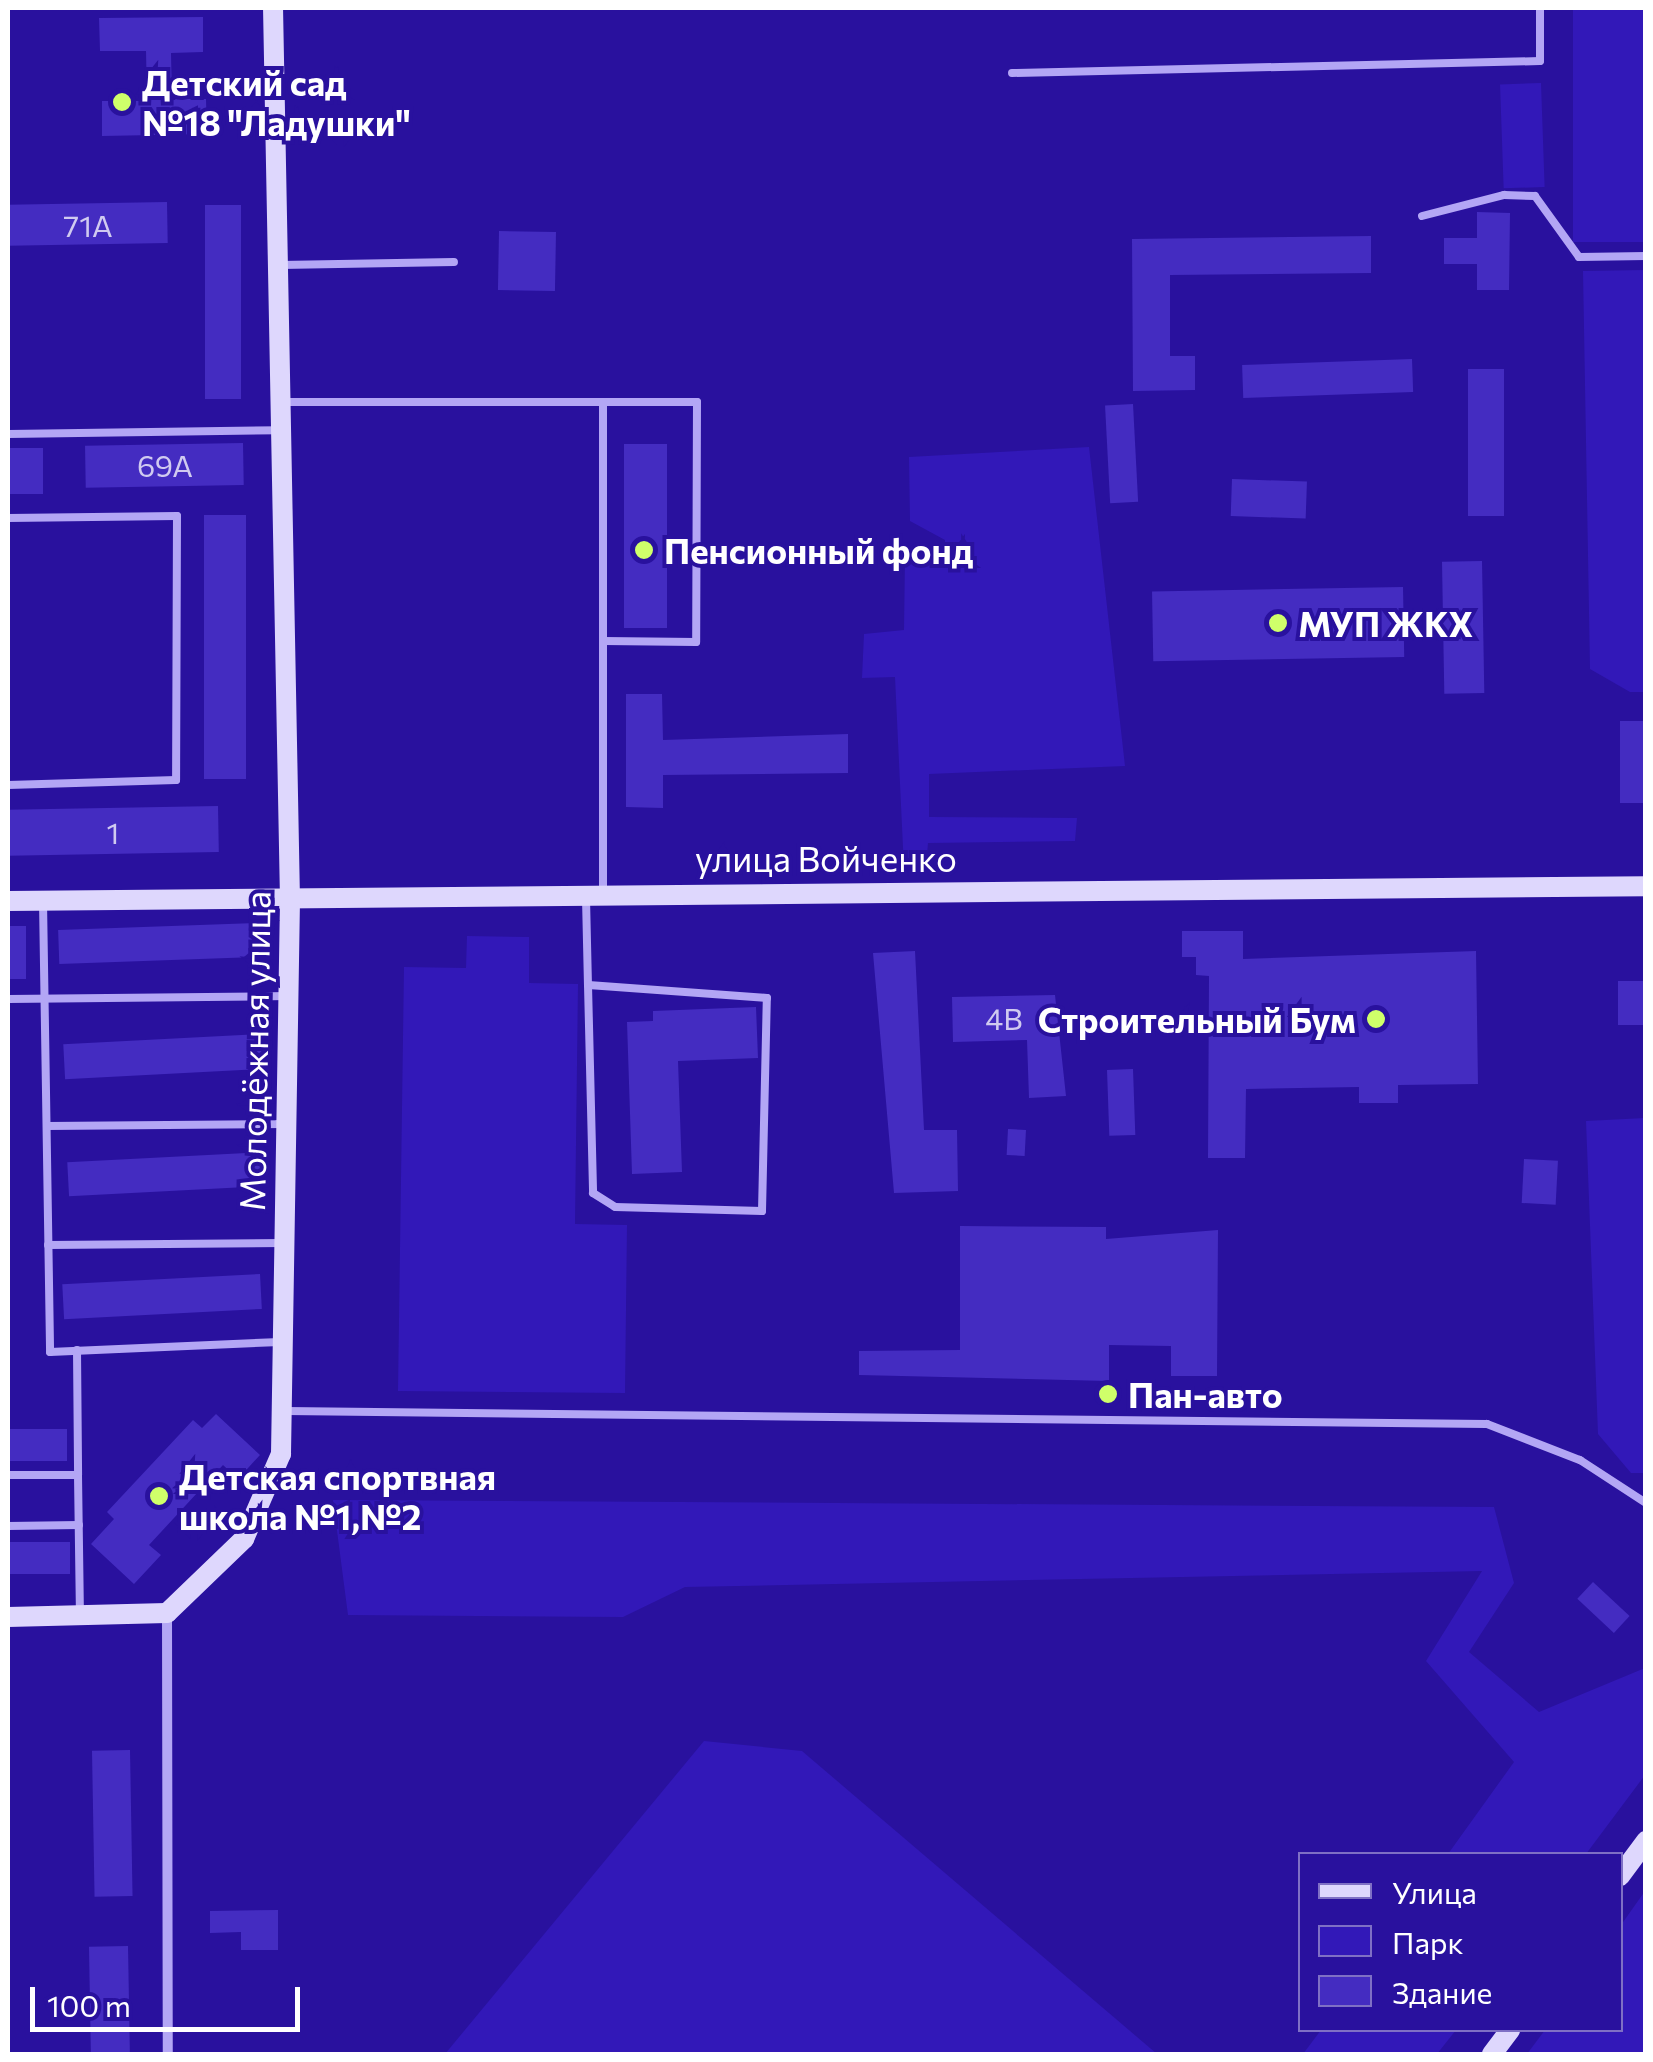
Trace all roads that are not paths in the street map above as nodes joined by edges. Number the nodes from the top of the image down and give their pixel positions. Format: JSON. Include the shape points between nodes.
{"nodes":[{"id":1,"x":273,"y":8,"type":"edge"},
{"id":2,"x":1540,"y":8,"type":"edge"},
{"id":3,"x":1012,"y":73,"type":"dead end"},
{"id":4,"x":1422,"y":216,"type":"dead end"},
{"id":5,"x":1646,"y":256,"type":"edge"},
{"id":6,"x":454,"y":262,"type":"dead end"},
{"id":7,"x":276,"y":265,"type":"junction"},
{"id":8,"x":277,"y":402,"type":"junction"},
{"id":9,"x":604,"y":402,"type":"junction"},
{"id":10,"x":278,"y":430,"type":"junction"},
{"id":11,"x":8,"y":434,"type":"edge"},
{"id":12,"x":8,"y":518,"type":"edge"},
{"id":13,"x":604,"y":641,"type":"junction"},
{"id":14,"x":8,"y":785,"type":"edge"},
{"id":15,"x":1646,"y":886,"type":"edge"},
{"id":16,"x":594,"y":892,"type":"junction"},
{"id":17,"x":290,"y":900,"type":"junction"},
{"id":18,"x":8,"y":901,"type":"edge"},
{"id":19,"x":44,"y":901,"type":"junction"},
{"id":20,"x":588,"y":985,"type":"junction"},
{"id":21,"x":288,"y":996,"type":"junction"},
{"id":22,"x":8,"y":998,"type":"edge"},
{"id":23,"x":45,"y":998,"type":"junction"},
{"id":24,"x":286,"y":1124,"type":"junction"},
{"id":25,"x":47,"y":1126,"type":"junction"},
{"id":26,"x":284,"y":1243,"type":"junction"},
{"id":27,"x":48,"y":1245,"type":"junction"},
{"id":28,"x":283,"y":1342,"type":"junction"},
{"id":29,"x":77,"y":1350,"type":"junction"},
{"id":30,"x":281,"y":1411,"type":"junction"},
{"id":31,"x":8,"y":1475,"type":"edge"},
{"id":32,"x":78,"y":1475,"type":"junction"},
{"id":33,"x":1646,"y":1503,"type":"edge"},
{"id":34,"x":79,"y":1525,"type":"junction"},
{"id":35,"x":8,"y":1526,"type":"edge"},
{"id":36,"x":167,"y":1613,"type":"junction"},
{"id":37,"x":80,"y":1615,"type":"junction"},
{"id":38,"x":8,"y":1616,"type":"edge"},
{"id":39,"x":1646,"y":1841,"type":"edge"},
{"id":40,"x":1623,"y":1872,"type":"edge"},
{"id":41,"x":1508,"y":2032,"type":"edge"},
{"id":42,"x":168,"y":2054,"type":"edge"},
{"id":43,"x":1492,"y":2054,"type":"edge"}],
"edges":[{"from":1,"to":7,"type":"main road","name":"Молодёжная улица"},
{"from":2,"to":3,"type":"lane","via":[[1540,61]]},
{"from":4,"to":5,"type":"lane","via":[[1504,194],[1535,196],[1579,257]]},
{"from":6,"to":7,"type":"lane"},
{"from":7,"to":8,"type":"main road","name":"Молодёжная улица"},
{"from":8,"to":9,"type":"lane"},
{"from":8,"to":10,"type":"main road","name":"Молодёжная улица"},
{"from":9,"to":13,"type":"lane"},
{"from":9,"to":13,"type":"lane","via":[[697,402],[696,642]]},
{"from":10,"to":11,"type":"lane"},
{"from":10,"to":17,"type":"main road","name":"Молодёжная улица"},
{"from":12,"to":14,"type":"lane","via":[[176,516],[176,780]]},
{"from":13,"to":16,"type":"lane"},
{"from":15,"to":16,"type":"main road","name":"улица Войченко"},
{"from":16,"to":17,"type":"main road","name":"улица Войченко"},
{"from":16,"to":20,"type":"lane"},
{"from":17,"to":19,"type":"main road","name":"улица Войченко"},
{"from":17,"to":21,"type":"main road","name":"Молодёжная улица"},
{"from":18,"to":19,"type":"main road","name":"улица Войченко"},
{"from":19,"to":23,"type":"lane"},
{"from":20,"to":20,"type":"lane","via":[[593,1192],[615,1207],[762,1210],[767,998]]},
{"from":21,"to":23,"type":"lane"},
{"from":21,"to":24,"type":"main road","name":"Молодёжная улица"},
{"from":22,"to":23,"type":"lane"},
{"from":23,"to":25,"type":"lane"},
{"from":24,"to":25,"type":"lane"},
{"from":24,"to":26,"type":"main road","name":"Молодёжная улица"},
{"from":25,"to":27,"type":"lane"},
{"from":26,"to":27,"type":"lane"},
{"from":26,"to":28,"type":"main road","name":"Молодёжная улица"},
{"from":27,"to":29,"type":"lane","via":[[50,1352]]},
{"from":28,"to":29,"type":"lane"},
{"from":28,"to":30,"type":"main road","name":"Молодёжная улица"},
{"from":29,"to":32,"type":"lane"},
{"from":30,"to":33,"type":"lane","via":[[1487,1424],[1580,1460]]},
{"from":30,"to":36,"type":"main road","name":"Молодёжная улица","via":[[269,1498],[244,1540]]},
{"from":31,"to":32,"type":"lane"},
{"from":32,"to":34,"type":"lane"},
{"from":34,"to":35,"type":"lane"},
{"from":34,"to":37,"type":"lane"},
{"from":36,"to":37,"type":"main road"},
{"from":36,"to":42,"type":"street"},
{"from":37,"to":38,"type":"main road"},
{"from":39,"to":40,"type":"main road"},
{"from":41,"to":43,"type":"main road"}]}
